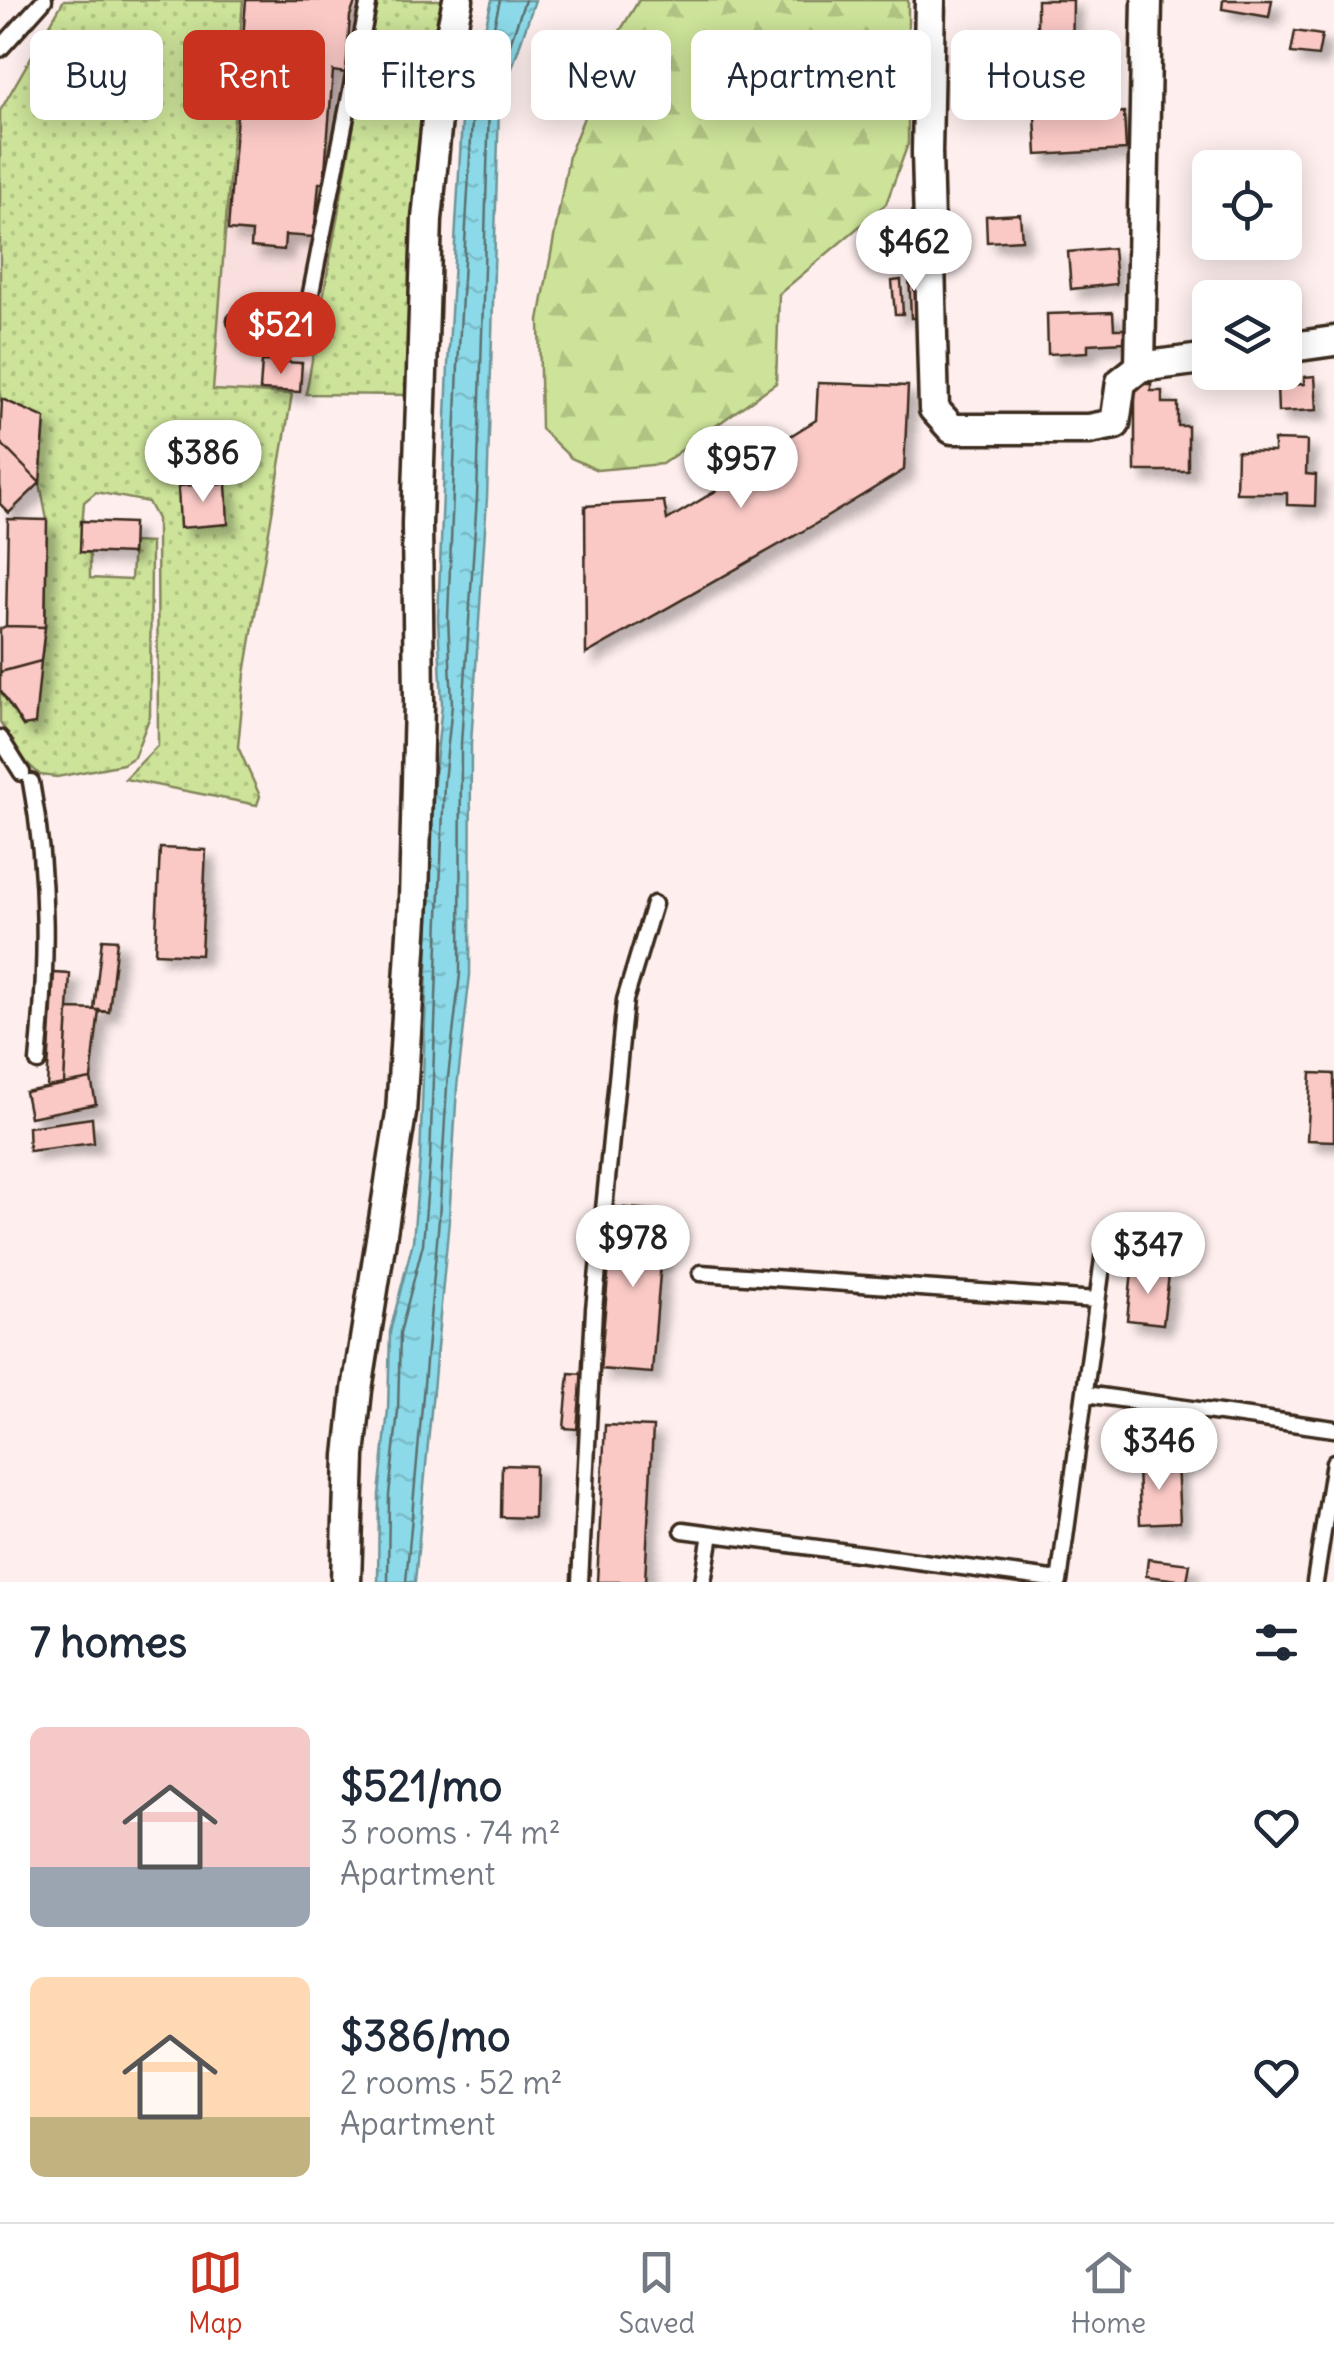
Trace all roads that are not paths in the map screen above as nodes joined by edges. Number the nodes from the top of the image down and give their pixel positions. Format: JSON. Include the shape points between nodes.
{"nodes":[{"id":1,"x":44,"y":0,"type":"edge"},
{"id":2,"x":369,"y":0,"type":"edge"},
{"id":3,"x":458,"y":0,"type":"edge"},
{"id":4,"x":930,"y":0,"type":"edge"},
{"id":5,"x":1147,"y":0,"type":"edge"},
{"id":6,"x":0,"y":49,"type":"edge"},
{"id":7,"x":236,"y":320,"type":"dead end"},
{"id":8,"x":1334,"y":341,"type":"edge"},
{"id":9,"x":1302,"y":346,"type":"edge"},
{"id":10,"x":1192,"y":360,"type":"edge"},
{"id":11,"x":1140,"y":367,"type":"junction"},
{"id":12,"x":0,"y":738,"type":"edge"},
{"id":13,"x":654,"y":904,"type":"dead end"},
{"id":14,"x":38,"y":1062,"type":"dead end"},
{"id":15,"x":1105,"y":1244,"type":"dead end"},
{"id":16,"x":701,"y":1273,"type":"dead end"},
{"id":17,"x":1097,"y":1300,"type":"junction"},
{"id":18,"x":1084,"y":1394,"type":"junction"},
{"id":19,"x":1334,"y":1429,"type":"edge"},
{"id":20,"x":1334,"y":1462,"type":"edge"},
{"id":21,"x":683,"y":1530,"type":"dead end"},
{"id":22,"x":711,"y":1534,"type":"junction"},
{"id":23,"x":1059,"y":1581,"type":"edge"},
{"id":24,"x":346,"y":1582,"type":"edge"},
{"id":25,"x":580,"y":1582,"type":"edge"},
{"id":26,"x":703,"y":1582,"type":"edge"},
{"id":27,"x":1315,"y":1582,"type":"edge"}],
"edges":[{"from":1,"to":6,"type":"lane"},
{"from":2,"to":7,"type":"lane","via":[[305,323]]},
{"from":3,"to":24,"type":"street","via":[[441,79],[426,237],[414,901],[402,1113],[357,1390]]},
{"from":4,"to":11,"type":"street","via":[[934,409],[952,429],[1114,424],[1121,382]]},
{"from":5,"to":11,"type":"street"},
{"from":8,"to":9,"type":"street"},
{"from":10,"to":11,"type":"street"},
{"from":12,"to":14,"type":"lane","via":[[26,777],[46,895]]},
{"from":13,"to":25,"type":"lane","via":[[620,1039],[594,1310]]},
{"from":15,"to":17,"type":"lane"},
{"from":16,"to":17,"type":"lane"},
{"from":17,"to":18,"type":"lane"},
{"from":18,"to":19,"type":"lane"},
{"from":18,"to":23,"type":"lane"},
{"from":20,"to":27,"type":"lane"},
{"from":21,"to":22,"type":"lane"},
{"from":22,"to":23,"type":"lane"},
{"from":22,"to":26,"type":"lane"}]}
